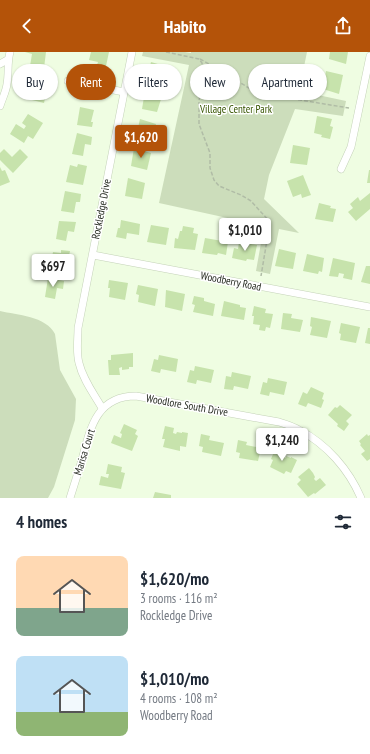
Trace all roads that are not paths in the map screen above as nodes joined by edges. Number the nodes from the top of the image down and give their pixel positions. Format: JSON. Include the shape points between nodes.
{"nodes":[{"id":1,"x":10,"y":52,"type":"edge"},
{"id":2,"x":132,"y":52,"type":"edge"},
{"id":3,"x":370,"y":56,"type":"edge"},
{"id":4,"x":7,"y":60,"type":"junction"},
{"id":5,"x":0,"y":64,"type":"edge"},
{"id":6,"x":130,"y":64,"type":"edge"},
{"id":7,"x":116,"y":90,"type":"edge"},
{"id":8,"x":124,"y":92,"type":"joint"},
{"id":9,"x":0,"y":106,"type":"edge"},
{"id":10,"x":341,"y":169,"type":"dead end"},
{"id":11,"x":93,"y":255,"type":"junction"},
{"id":12,"x":370,"y":306,"type":"edge"},
{"id":13,"x":102,"y":408,"type":"junction"},
{"id":14,"x":71,"y":498,"type":"edge"},
{"id":15,"x":361,"y":498,"type":"edge"}],
"edges":[{"from":1,"to":4,"type":"street"},
{"from":2,"to":6,"type":"street","name":"Rockledge Drive"},
{"from":3,"to":10,"type":"street","via":[[351,148]]},
{"from":4,"to":5,"type":"street"},
{"from":4,"to":9,"type":"street","via":[[7,86]]},
{"from":7,"to":8,"type":"street"},
{"from":8,"to":11,"type":"street","name":"Rockledge Drive"},
{"from":11,"to":12,"type":"street","name":"Woodberry Road"},
{"from":11,"to":13,"type":"street","name":"Rockledge Drive","via":[[77,344],[79,363],[87,384]]},
{"from":13,"to":14,"type":"street","name":"Marisa Court","via":[[90,429]]},
{"from":13,"to":15,"type":"street","name":"Woodlore South Drive","via":[[120,398],[142,396],[279,422],[298,429],[322,445],[343,468]]}]}
